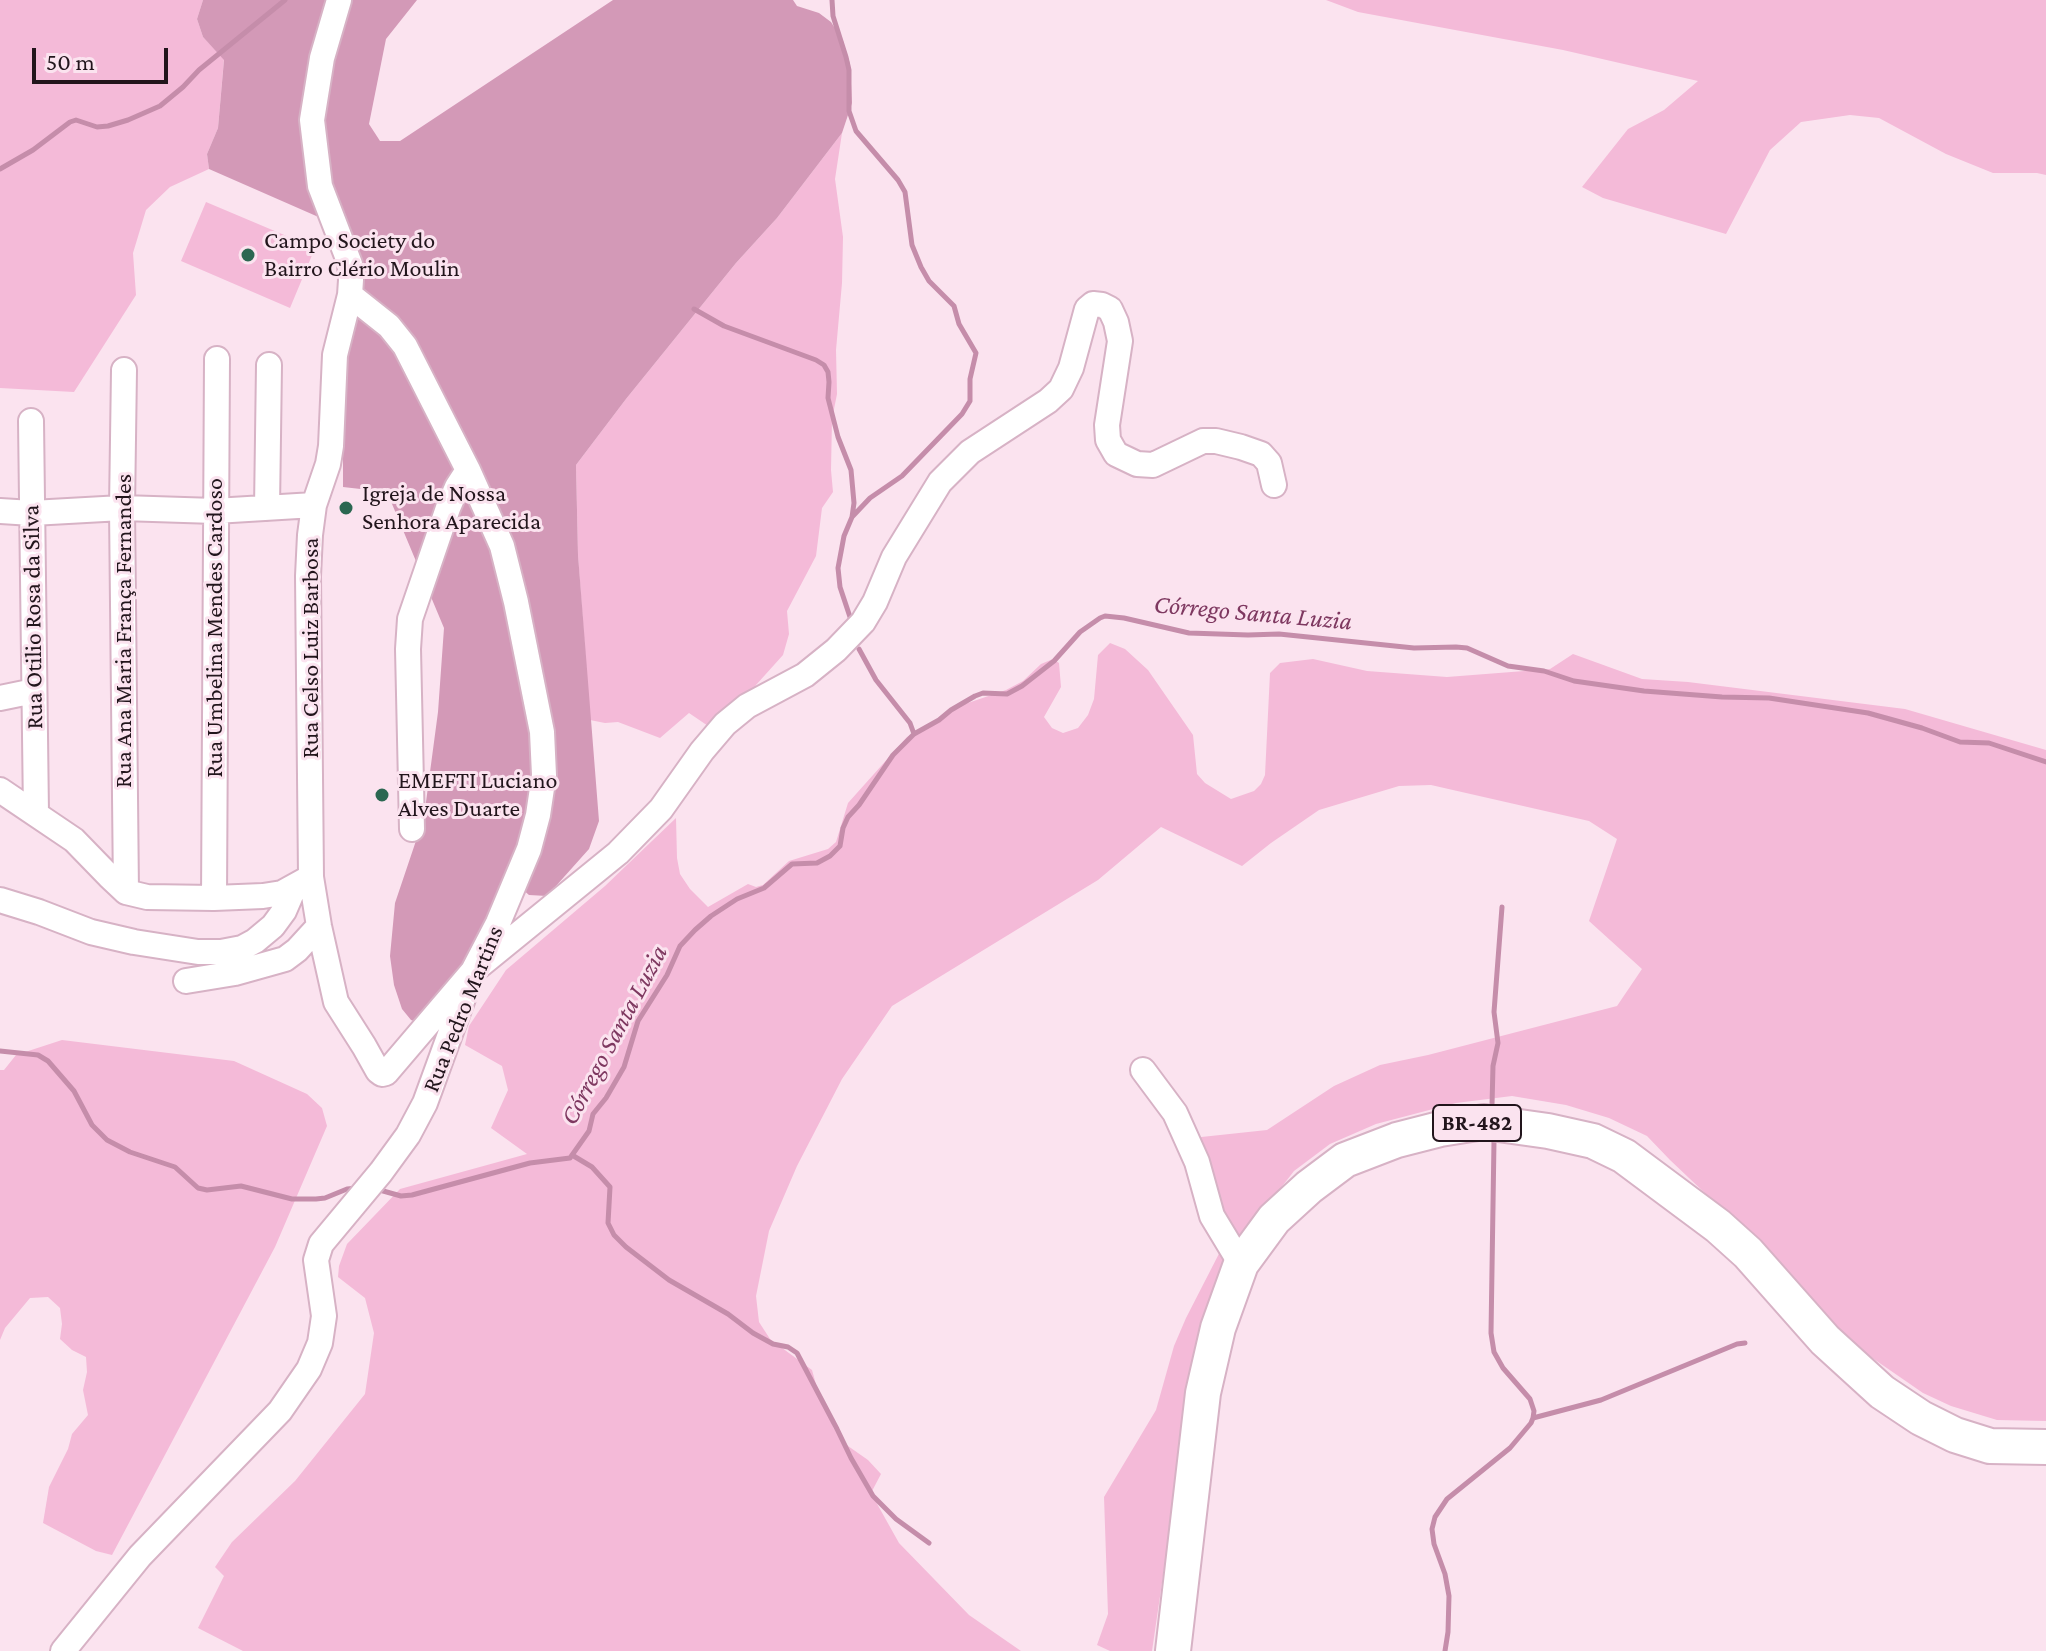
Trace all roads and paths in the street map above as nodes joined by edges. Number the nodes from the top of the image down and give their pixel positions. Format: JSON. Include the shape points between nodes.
{"nodes":[{"id":1,"x":339,"y":0,"type":"edge"},
{"id":2,"x":350,"y":295,"type":"junction"},
{"id":3,"x":217,"y":359,"type":"dead end"},
{"id":4,"x":269,"y":365,"type":"dead end"},
{"id":5,"x":124,"y":370,"type":"dead end"},
{"id":6,"x":31,"y":421,"type":"dead end"},
{"id":7,"x":468,"y":470,"type":"junction"},
{"id":8,"x":1274,"y":485,"type":"dead end"},
{"id":9,"x":314,"y":505,"type":"junction"},
{"id":10,"x":122,"y":508,"type":"junction"},
{"id":11,"x":267,"y":508,"type":"junction"},
{"id":12,"x":0,"y":511,"type":"edge"},
{"id":13,"x":215,"y":511,"type":"junction"},
{"id":14,"x":32,"y":513,"type":"junction"},
{"id":15,"x":34,"y":691,"type":"junction"},
{"id":16,"x":0,"y":698,"type":"edge"},
{"id":17,"x":0,"y":790,"type":"edge"},
{"id":18,"x":36,"y":813,"type":"junction"},
{"id":19,"x":412,"y":829,"type":"dead end"},
{"id":20,"x":302,"y":882,"type":"junction"},
{"id":21,"x":126,"y":892,"type":"junction"},
{"id":22,"x":214,"y":898,"type":"junction"},
{"id":23,"x":0,"y":900,"type":"edge"},
{"id":24,"x":319,"y":926,"type":"junction"},
{"id":25,"x":473,"y":971,"type":"junction"},
{"id":26,"x":186,"y":981,"type":"dead end"},
{"id":27,"x":1143,"y":1070,"type":"dead end"},
{"id":28,"x":1241,"y":1264,"type":"junction"},
{"id":29,"x":2046,"y":1447,"type":"edge"},
{"id":30,"x":63,"y":1651,"type":"edge"},
{"id":31,"x":1173,"y":1651,"type":"edge"}],
"edges":[{"from":1,"to":2,"type":"street","name":"Rua Celso Luiz Barbosa","via":[[312,120],[320,186],[350,264]]},
{"from":2,"to":7,"type":"street","name":"Rua Pedro Martins","via":[[405,346]]},
{"from":2,"to":9,"type":"street","name":"Rua Celso Luiz Barbosa","via":[[335,355],[328,464]]},
{"from":3,"to":13,"type":"street","name":"Rua Umbelina Mendes Cardoso"},
{"from":4,"to":11,"type":"street"},
{"from":5,"to":10,"type":"street","name":"Rua Ana Maria França Fernandes"},
{"from":6,"to":14,"type":"street","name":"Rua Otilio Rosa da Silva"},
{"from":7,"to":19,"type":"street","via":[[448,508],[410,619]]},
{"from":7,"to":25,"type":"street","name":"Rua Pedro Martins","via":[[502,546],[516,602],[542,732],[544,775],[529,849]]},
{"from":8,"to":25,"type":"street","via":[[1261,454],[1216,441],[1203,441],[1153,465],[1116,454],[1107,425],[1120,341],[1110,309],[1093,304],[1061,389],[970,452],[940,482],[894,557],[863,622],[805,675],[725,724],[672,796],[618,853]]},
{"from":9,"to":11,"type":"street"},
{"from":9,"to":20,"type":"street","name":"Rua Celso Luiz Barbosa"},
{"from":10,"to":13,"type":"street"},
{"from":10,"to":14,"type":"street"},
{"from":10,"to":21,"type":"street","name":"Rua Ana Maria França Fernandes"},
{"from":11,"to":13,"type":"street"},
{"from":12,"to":14,"type":"street"},
{"from":13,"to":22,"type":"street","name":"Rua Umbelina Mendes Cardoso"},
{"from":14,"to":15,"type":"street","name":"Rua Otilio Rosa da Silva"},
{"from":15,"to":16,"type":"street"},
{"from":15,"to":18,"type":"street","name":"Rua Otilio Rosa da Silva"},
{"from":17,"to":18,"type":"street"},
{"from":18,"to":21,"type":"street","via":[[74,840]]},
{"from":20,"to":22,"type":"street","via":[[282,893]]},
{"from":20,"to":23,"type":"street","via":[[273,926],[242,948],[221,952],[106,936]]},
{"from":20,"to":24,"type":"street","name":"Rua Celso Luiz Barbosa"},
{"from":21,"to":22,"type":"street"},
{"from":24,"to":25,"type":"street","name":"Rua Celso Luiz Barbosa","via":[[336,1002],[382,1074]]},
{"from":24,"to":26,"type":"street","via":[[285,959]]},
{"from":25,"to":30,"type":"street","name":"Rua Pedro Martins","via":[[425,1103],[408,1135],[321,1244],[316,1260],[324,1316],[309,1369],[280,1411],[140,1556]]},
{"from":27,"to":28,"type":"street","via":[[1175,1113],[1197,1162],[1212,1216]]},
{"from":28,"to":29,"type":"highway","number":"BR-482","via":[[1274,1219],[1345,1160],[1397,1140],[1484,1122],[1569,1135],[1624,1156],[1718,1226],[1825,1340],[1882,1392],[1921,1418],[1990,1446]]},
{"from":28,"to":31,"type":"highway","number":"BR-482","via":[[1203,1393]]}]}
